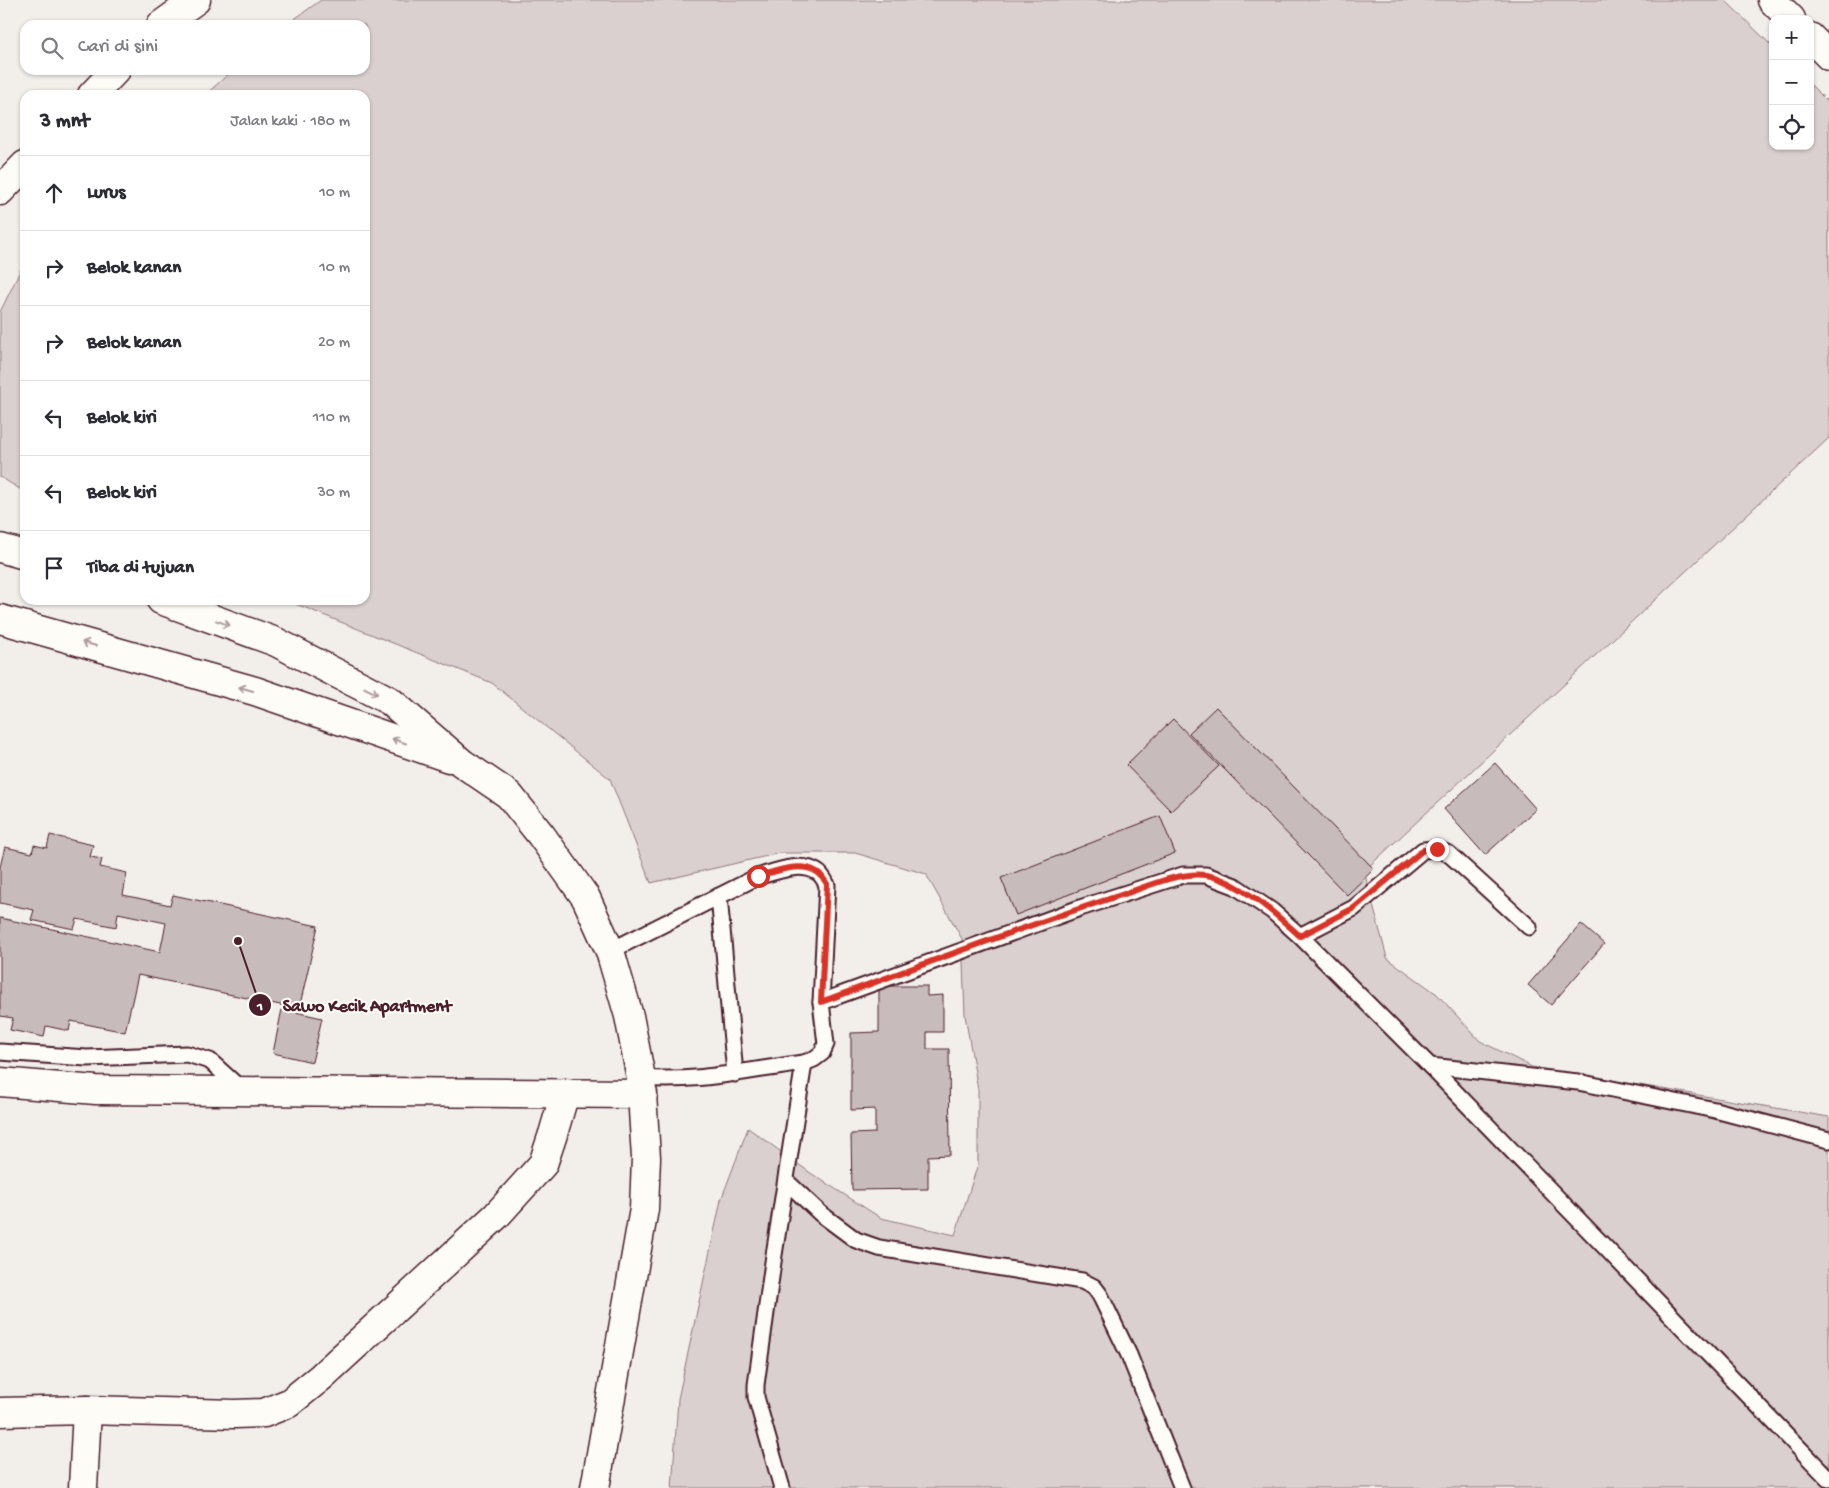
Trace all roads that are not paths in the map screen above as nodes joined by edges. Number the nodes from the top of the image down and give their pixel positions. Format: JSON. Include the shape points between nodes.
{"nodes":[{"id":1,"x":196,"y":0,"type":"edge"},
{"id":2,"x":1772,"y":0,"type":"edge"},
{"id":3,"x":1787,"y":15,"type":"edge"},
{"id":4,"x":168,"y":20,"type":"edge"},
{"id":5,"x":1814,"y":41,"type":"edge"},
{"id":6,"x":1829,"y":56,"type":"edge"},
{"id":7,"x":111,"y":75,"type":"edge"},
{"id":8,"x":97,"y":90,"type":"edge"},
{"id":9,"x":20,"y":170,"type":"edge"},
{"id":10,"x":0,"y":191,"type":"edge"},
{"id":11,"x":0,"y":548,"type":"edge"},
{"id":12,"x":20,"y":554,"type":"edge"},
{"id":13,"x":175,"y":605,"type":"edge"},
{"id":14,"x":0,"y":619,"type":"edge"},
{"id":15,"x":462,"y":763,"type":"junction"},
{"id":16,"x":719,"y":896,"type":"junction"},
{"id":17,"x":1529,"y":927,"type":"dead end"},
{"id":18,"x":1300,"y":936,"type":"junction"},
{"id":19,"x":610,"y":951,"type":"junction"},
{"id":20,"x":821,"y":1002,"type":"junction"},
{"id":21,"x":0,"y":1052,"type":"edge"},
{"id":22,"x":804,"y":1063,"type":"junction"},
{"id":23,"x":1430,"y":1066,"type":"junction"},
{"id":24,"x":735,"y":1074,"type":"junction"},
{"id":25,"x":0,"y":1082,"type":"edge"},
{"id":26,"x":642,"y":1086,"type":"junction"},
{"id":27,"x":242,"y":1090,"type":"junction"},
{"id":28,"x":565,"y":1093,"type":"junction"},
{"id":29,"x":1829,"y":1140,"type":"edge"},
{"id":30,"x":786,"y":1181,"type":"junction"},
{"id":31,"x":87,"y":1410,"type":"junction"},
{"id":32,"x":0,"y":1412,"type":"edge"},
{"id":33,"x":1829,"y":1479,"type":"edge"},
{"id":34,"x":83,"y":1488,"type":"edge"},
{"id":35,"x":595,"y":1488,"type":"edge"},
{"id":36,"x":782,"y":1488,"type":"edge"},
{"id":37,"x":1182,"y":1488,"type":"edge"}],
"edges":[{"from":1,"to":4,"type":"street"},
{"from":2,"to":3,"type":"street"},
{"from":5,"to":6,"type":"street"},
{"from":7,"to":8,"type":"street"},
{"from":9,"to":10,"type":"street"},
{"from":11,"to":12,"type":"street"},
{"from":13,"to":15,"type":"street","one_way":true,"via":[[276,642],[390,701]]},
{"from":15,"to":14,"type":"street","one_way":true,"via":[[255,692]]},
{"from":15,"to":19,"type":"street","via":[[509,795],[541,835],[586,898]]},
{"from":16,"to":19,"type":"lane"},
{"from":16,"to":20,"type":"lane","via":[[758,876],[782,870],[802,867],[818,872],[827,884]]},
{"from":16,"to":24,"type":"lane"},
{"from":17,"to":18,"type":"lane","via":[[1449,854],[1437,849],[1423,850],[1354,908]]},
{"from":18,"to":20,"type":"lane","via":[[1272,911],[1235,886],[1206,875],[1183,875],[1080,908]]},
{"from":18,"to":23,"type":"lane"},
{"from":19,"to":26,"type":"street","via":[[629,1016]]},
{"from":20,"to":22,"type":"lane","via":[[826,1044],[822,1053]]},
{"from":21,"to":27,"type":"lane","via":[[87,1058],[187,1054],[210,1061]]},
{"from":22,"to":24,"type":"lane"},
{"from":22,"to":30,"type":"lane"},
{"from":23,"to":29,"type":"lane","via":[[1578,1082],[1715,1110]]},
{"from":23,"to":33,"type":"lane"},
{"from":24,"to":26,"type":"lane"},
{"from":25,"to":27,"type":"street","via":[[96,1090]]},
{"from":26,"to":28,"type":"street"},
{"from":26,"to":35,"type":"street","via":[[646,1158],[644,1209]]},
{"from":27,"to":28,"type":"street"},
{"from":28,"to":31,"type":"street","via":[[543,1164],[496,1216],[321,1377],[289,1402],[264,1413]]},
{"from":30,"to":36,"type":"lane","via":[[756,1386],[756,1397]]},
{"from":30,"to":37,"type":"lane","via":[[821,1214],[856,1240],[872,1246],[1082,1281],[1094,1287],[1129,1355]]},
{"from":31,"to":32,"type":"street"},
{"from":31,"to":34,"type":"street"}]}
